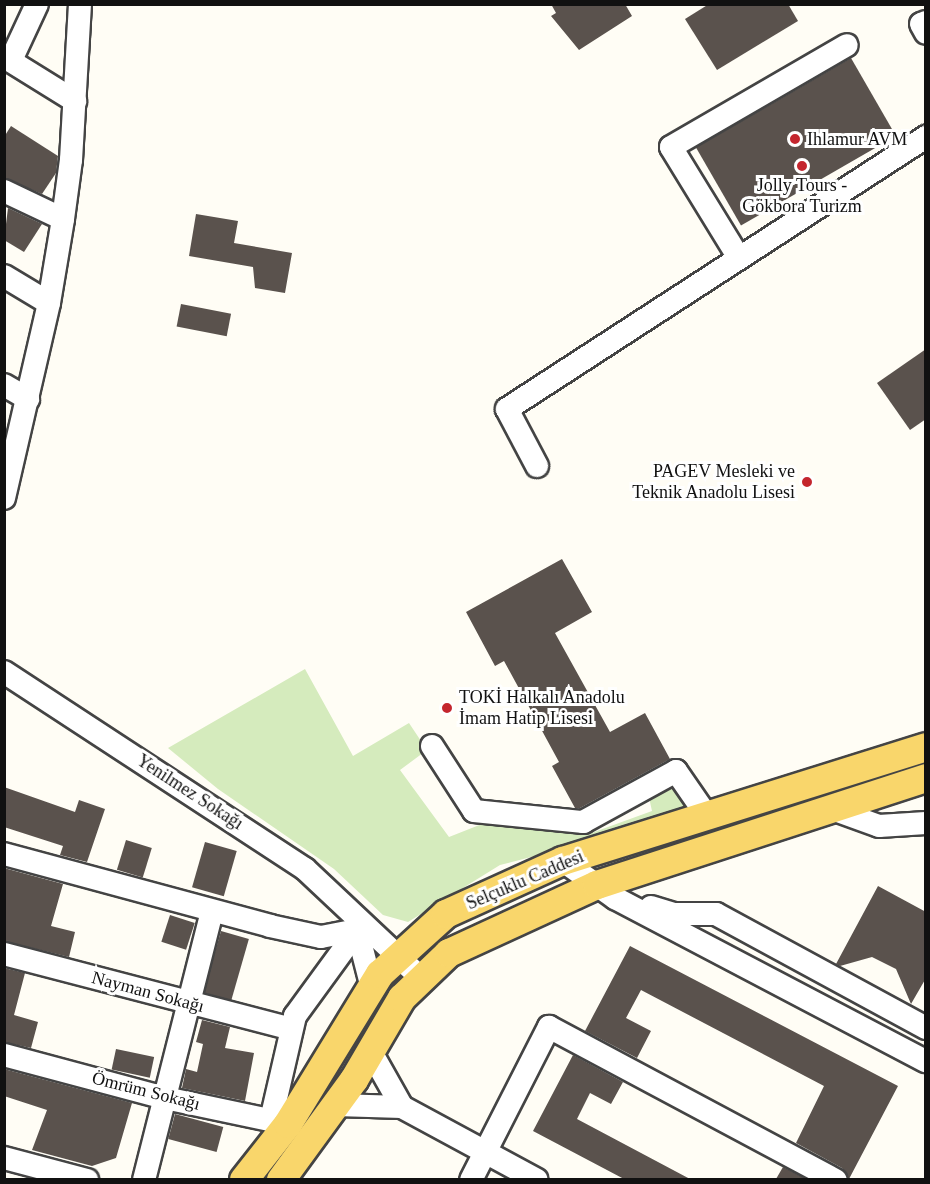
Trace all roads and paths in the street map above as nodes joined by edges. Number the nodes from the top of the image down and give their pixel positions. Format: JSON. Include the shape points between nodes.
{"nodes":[{"id":1,"x":37,"y":4,"type":"edge"},
{"id":2,"x":80,"y":4,"type":"edge"},
{"id":3,"x":926,"y":22,"type":"edge"},
{"id":4,"x":926,"y":33,"type":"edge"},
{"id":5,"x":847,"y":45,"type":"dead end"},
{"id":6,"x":8,"y":59,"type":"edge"},
{"id":7,"x":75,"y":101,"type":"junction"},
{"id":8,"x":926,"y":137,"type":"edge"},
{"id":9,"x":4,"y":191,"type":"edge"},
{"id":10,"x":63,"y":219,"type":"junction"},
{"id":11,"x":739,"y":258,"type":"junction"},
{"id":12,"x":4,"y":276,"type":"edge"},
{"id":13,"x":49,"y":303,"type":"junction"},
{"id":14,"x":4,"y":385,"type":"edge"},
{"id":15,"x":28,"y":399,"type":"junction"},
{"id":16,"x":9,"y":466,"type":"edge"},
{"id":17,"x":537,"y":466,"type":"dead end"},
{"id":18,"x":4,"y":498,"type":"edge"},
{"id":19,"x":4,"y":672,"type":"edge"},
{"id":20,"x":432,"y":746,"type":"dead end"},
{"id":21,"x":926,"y":747,"type":"edge"},
{"id":22,"x":926,"y":778,"type":"edge"},
{"id":23,"x":832,"y":809,"type":"junction"},
{"id":24,"x":707,"y":816,"type":"junction"},
{"id":25,"x":926,"y":823,"type":"edge"},
{"id":26,"x":4,"y":854,"type":"edge"},
{"id":27,"x":563,"y":861,"type":"junction"},
{"id":28,"x":606,"y":891,"type":"junction"},
{"id":29,"x":212,"y":911,"type":"junction"},
{"id":30,"x":361,"y":927,"type":"junction"},
{"id":31,"x":429,"y":930,"type":"junction"},
{"id":32,"x":4,"y":954,"type":"edge"},
{"id":33,"x":398,"y":958,"type":"junction"},
{"id":34,"x":422,"y":979,"type":"junction"},
{"id":35,"x":372,"y":988,"type":"junction"},
{"id":36,"x":186,"y":1002,"type":"junction"},
{"id":37,"x":926,"y":1028,"type":"edge"},
{"id":38,"x":291,"y":1029,"type":"junction"},
{"id":39,"x":371,"y":1052,"type":"junction"},
{"id":40,"x":4,"y":1055,"type":"edge"},
{"id":41,"x":926,"y":1060,"type":"edge"},
{"id":42,"x":165,"y":1098,"type":"junction"},
{"id":43,"x":336,"y":1105,"type":"junction"},
{"id":44,"x":402,"y":1107,"type":"junction"},
{"id":45,"x":280,"y":1122,"type":"junction"},
{"id":46,"x":486,"y":1152,"type":"junction"},
{"id":47,"x":4,"y":1158,"type":"edge"},
{"id":48,"x":87,"y":1179,"type":"edge"},
{"id":49,"x":144,"y":1179,"type":"edge"},
{"id":50,"x":244,"y":1179,"type":"edge"},
{"id":51,"x":281,"y":1179,"type":"edge"},
{"id":52,"x":471,"y":1179,"type":"edge"},
{"id":53,"x":537,"y":1179,"type":"edge"},
{"id":54,"x":836,"y":1179,"type":"edge"}],
"edges":[{"from":1,"to":6,"type":"street"},
{"from":2,"to":7,"type":"street"},
{"from":3,"to":4,"type":"street","via":[[921,24]]},
{"from":5,"to":11,"type":"street","via":[[671,147]]},
{"from":6,"to":7,"type":"street"},
{"from":7,"to":10,"type":"street"},
{"from":8,"to":11,"type":"street"},
{"from":9,"to":10,"type":"street"},
{"from":10,"to":13,"type":"street"},
{"from":11,"to":17,"type":"street","via":[[507,409]]},
{"from":12,"to":13,"type":"street"},
{"from":13,"to":15,"type":"street"},
{"from":14,"to":15,"type":"street"},
{"from":15,"to":16,"type":"street"},
{"from":16,"to":18,"type":"street"},
{"from":19,"to":30,"type":"street","name":"Yenilmez Sokağı","via":[[305,869]]},
{"from":20,"to":24,"type":"street","via":[[474,811],[583,822],[676,771]]},
{"from":21,"to":24,"type":"main road","name":"Selçuklu Caddesi"},
{"from":22,"to":23,"type":"main road","name":"Selçuklu Caddesi"},
{"from":23,"to":25,"type":"street","via":[[879,826]]},
{"from":23,"to":28,"type":"main road","name":"Selçuklu Caddesi"},
{"from":24,"to":27,"type":"main road","name":"Selçuklu Caddesi"},
{"from":26,"to":29,"type":"street"},
{"from":27,"to":28,"type":"street"},
{"from":27,"to":31,"type":"main road","name":"Selçuklu Caddesi","via":[[446,914]]},
{"from":28,"to":34,"type":"main road","name":"Selçuklu Caddesi","via":[[449,953]]},
{"from":28,"to":37,"type":"street","via":[[674,914],[716,914]]},
{"from":28,"to":41,"type":"street"},
{"from":29,"to":30,"type":"street","via":[[321,937]]},
{"from":29,"to":36,"type":"street"},
{"from":30,"to":31,"type":"street","via":[[410,936]]},
{"from":30,"to":33,"type":"street","name":"Yenilmez Sokağı"},
{"from":30,"to":35,"type":"street","via":[[361,945]]},
{"from":30,"to":38,"type":"street","via":[[308,994]]},
{"from":31,"to":33,"type":"main road","name":"Selçuklu Caddesi"},
{"from":32,"to":36,"type":"street","name":"Nayman Sokağı"},
{"from":33,"to":34,"type":"street","name":"Yenilmez Sokağı"},
{"from":33,"to":35,"type":"main road","name":"Selçuklu Caddesi"},
{"from":34,"to":39,"type":"main road","name":"Selçuklu Caddesi","via":[[402,998]]},
{"from":35,"to":45,"type":"main road","name":"Selçuklu Caddesi"},
{"from":36,"to":38,"type":"street","name":"Nayman Sokağı"},
{"from":36,"to":42,"type":"street"},
{"from":38,"to":45,"type":"street"},
{"from":39,"to":43,"type":"main road","name":"Selçuklu Caddesi"},
{"from":39,"to":44,"type":"street"},
{"from":40,"to":42,"type":"street","name":"Ömrüm Sokağı"},
{"from":42,"to":45,"type":"street","name":"Ömrüm Sokağı"},
{"from":42,"to":49,"type":"street"},
{"from":43,"to":44,"type":"street"},
{"from":43,"to":51,"type":"main road","name":"Selçuklu Caddesi"},
{"from":44,"to":46,"type":"street"},
{"from":45,"to":50,"type":"main road","name":"Selçuklu Caddesi"},
{"from":46,"to":52,"type":"street"},
{"from":46,"to":53,"type":"street"},
{"from":46,"to":54,"type":"street","via":[[549,1027]]},
{"from":47,"to":48,"type":"street"}]}
